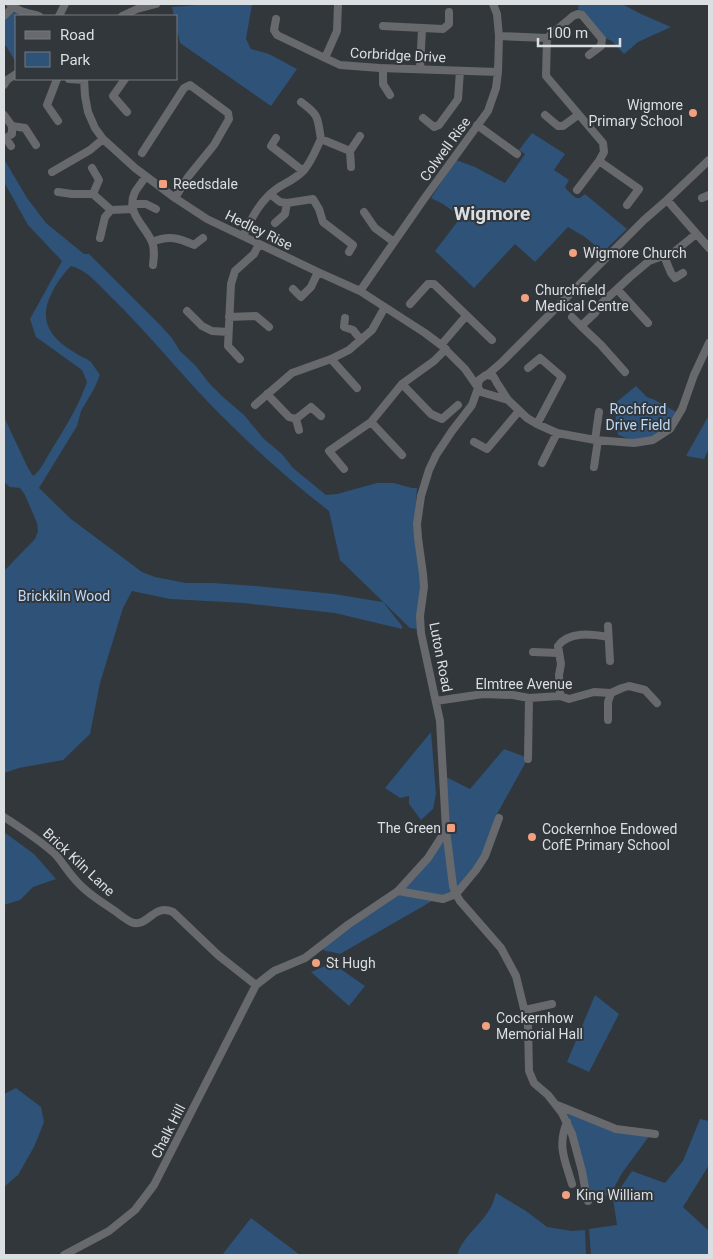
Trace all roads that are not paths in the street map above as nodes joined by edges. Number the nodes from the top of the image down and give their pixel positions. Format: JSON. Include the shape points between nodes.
{"nodes":[{"id":1,"x":156,"y":4,"type":"edge"},
{"id":2,"x":338,"y":4,"type":"edge"},
{"id":3,"x":493,"y":4,"type":"edge"},
{"id":4,"x":12,"y":5,"type":"edge"},
{"id":5,"x":449,"y":12,"type":"dead end"},
{"id":6,"x":138,"y":13,"type":"edge"},
{"id":7,"x":36,"y":15,"type":"edge"},
{"id":8,"x":4,"y":16,"type":"edge"},
{"id":9,"x":276,"y":19,"type":"dead end"},
{"id":10,"x":383,"y":26,"type":"dead end"},
{"id":11,"x":422,"y":29,"type":"junction"},
{"id":12,"x":499,"y":36,"type":"junction"},
{"id":13,"x":547,"y":38,"type":"junction"},
{"id":14,"x":589,"y":55,"type":"dead end"},
{"id":15,"x":325,"y":58,"type":"junction"},
{"id":16,"x":383,"y":68,"type":"junction"},
{"id":17,"x":420,"y":69,"type":"junction"},
{"id":18,"x":460,"y":71,"type":"junction"},
{"id":19,"x":498,"y":72,"type":"junction"},
{"id":20,"x":15,"y":75,"type":"edge"},
{"id":21,"x":57,"y":80,"type":"edge"},
{"id":22,"x":84,"y":80,"type":"edge"},
{"id":23,"x":124,"y":80,"type":"edge"},
{"id":24,"x":4,"y":85,"type":"edge"},
{"id":25,"x":390,"y":95,"type":"dead end"},
{"id":26,"x":301,"y":102,"type":"dead end"},
{"id":27,"x":127,"y":112,"type":"dead end"},
{"id":28,"x":4,"y":115,"type":"edge"},
{"id":29,"x":545,"y":115,"type":"dead end"},
{"id":30,"x":578,"y":115,"type":"junction"},
{"id":31,"x":423,"y":118,"type":"dead end"},
{"id":32,"x":58,"y":121,"type":"dead end"},
{"id":33,"x":477,"y":125,"type":"junction"},
{"id":34,"x":12,"y":126,"type":"junction"},
{"id":35,"x":360,"y":136,"type":"dead end"},
{"id":36,"x":276,"y":138,"type":"dead end"},
{"id":37,"x":104,"y":139,"type":"junction"},
{"id":38,"x":321,"y":139,"type":"junction"},
{"id":39,"x":36,"y":145,"type":"dead end"},
{"id":40,"x":11,"y":146,"type":"dead end"},
{"id":41,"x":350,"y":151,"type":"junction"},
{"id":42,"x":142,"y":153,"type":"dead end"},
{"id":43,"x":517,"y":154,"type":"dead end"},
{"id":44,"x":709,"y":160,"type":"edge"},
{"id":45,"x":599,"y":161,"type":"junction"},
{"id":46,"x":351,"y":167,"type":"dead end"},
{"id":47,"x":92,"y":168,"type":"dead end"},
{"id":48,"x":303,"y":171,"type":"junction"},
{"id":49,"x":52,"y":172,"type":"dead end"},
{"id":50,"x":146,"y":176,"type":"junction"},
{"id":51,"x":577,"y":190,"type":"dead end"},
{"id":52,"x":58,"y":192,"type":"dead end"},
{"id":53,"x":93,"y":194,"type":"junction"},
{"id":54,"x":270,"y":194,"type":"junction"},
{"id":55,"x":175,"y":198,"type":"junction"},
{"id":56,"x":667,"y":200,"type":"junction"},
{"id":57,"x":286,"y":203,"type":"junction"},
{"id":58,"x":627,"y":205,"type":"dead end"},
{"id":59,"x":133,"y":206,"type":"junction"},
{"id":60,"x":156,"y":209,"type":"dead end"},
{"id":61,"x":111,"y":210,"type":"junction"},
{"id":62,"x":364,"y":212,"type":"dead end"},
{"id":63,"x":275,"y":223,"type":"dead end"},
{"id":64,"x":696,"y":234,"type":"junction"},
{"id":65,"x":243,"y":236,"type":"junction"},
{"id":66,"x":100,"y":238,"type":"dead end"},
{"id":67,"x":203,"y":238,"type":"dead end"},
{"id":68,"x":152,"y":242,"type":"junction"},
{"id":69,"x":394,"y":242,"type":"junction"},
{"id":70,"x":259,"y":244,"type":"junction"},
{"id":71,"x":709,"y":248,"type":"edge"},
{"id":72,"x":349,"y":252,"type":"dead end"},
{"id":73,"x":664,"y":256,"type":"junction"},
{"id":74,"x":153,"y":265,"type":"dead end"},
{"id":75,"x":318,"y":272,"type":"junction"},
{"id":76,"x":683,"y":273,"type":"dead end"},
{"id":77,"x":293,"y":289,"type":"dead end"},
{"id":78,"x":616,"y":289,"type":"junction"},
{"id":79,"x":360,"y":291,"type":"junction"},
{"id":80,"x":410,"y":304,"type":"dead end"},
{"id":81,"x":386,"y":307,"type":"junction"},
{"id":82,"x":187,"y":311,"type":"dead end"},
{"id":83,"x":466,"y":316,"type":"junction"},
{"id":84,"x":229,"y":317,"type":"junction"},
{"id":85,"x":572,"y":317,"type":"dead end"},
{"id":86,"x":648,"y":323,"type":"dead end"},
{"id":87,"x":581,"y":326,"type":"junction"},
{"id":88,"x":269,"y":327,"type":"dead end"},
{"id":89,"x":336,"y":330,"type":"dead end"},
{"id":90,"x":228,"y":332,"type":"junction"},
{"id":91,"x":362,"y":340,"type":"junction"},
{"id":92,"x":492,"y":340,"type":"dead end"},
{"id":93,"x":709,"y":343,"type":"edge"},
{"id":94,"x":443,"y":347,"type":"junction"},
{"id":95,"x":707,"y":353,"type":"edge"},
{"id":96,"x":240,"y":359,"type":"dead end"},
{"id":97,"x":332,"y":359,"type":"junction"},
{"id":98,"x":501,"y":363,"type":"junction"},
{"id":99,"x":465,"y":368,"type":"junction"},
{"id":100,"x":528,"y":368,"type":"dead end"},
{"id":101,"x":625,"y":372,"type":"dead end"},
{"id":102,"x":486,"y":375,"type":"junction"},
{"id":103,"x":496,"y":382,"type":"junction"},
{"id":104,"x":402,"y":384,"type":"junction"},
{"id":105,"x":478,"y":387,"type":"junction"},
{"id":106,"x":357,"y":388,"type":"dead end"},
{"id":107,"x":267,"y":394,"type":"junction"},
{"id":108,"x":489,"y":394,"type":"junction"},
{"id":109,"x":508,"y":400,"type":"junction"},
{"id":110,"x":255,"y":404,"type":"dead end"},
{"id":111,"x":458,"y":405,"type":"dead end"},
{"id":112,"x":472,"y":405,"type":"junction"},
{"id":113,"x":519,"y":411,"type":"junction"},
{"id":114,"x":599,"y":412,"type":"dead end"},
{"id":115,"x":321,"y":416,"type":"dead end"},
{"id":116,"x":296,"y":419,"type":"junction"},
{"id":117,"x":371,"y":422,"type":"junction"},
{"id":118,"x":537,"y":424,"type":"junction"},
{"id":119,"x":299,"y":430,"type":"dead end"},
{"id":120,"x":557,"y":434,"type":"junction"},
{"id":121,"x":596,"y":440,"type":"junction"},
{"id":122,"x":474,"y":442,"type":"dead end"},
{"id":123,"x":402,"y":456,"type":"dead end"},
{"id":124,"x":542,"y":463,"type":"dead end"},
{"id":125,"x":594,"y":467,"type":"dead end"},
{"id":126,"x":344,"y":469,"type":"dead end"},
{"id":127,"x":608,"y":626,"type":"dead end"},
{"id":128,"x":608,"y":637,"type":"junction"},
{"id":129,"x":533,"y":652,"type":"dead end"},
{"id":130,"x":559,"y":653,"type":"junction"},
{"id":131,"x":610,"y":661,"type":"dead end"},
{"id":132,"x":611,"y":693,"type":"junction"},
{"id":133,"x":560,"y":696,"type":"junction"},
{"id":134,"x":529,"y":698,"type":"junction"},
{"id":135,"x":436,"y":701,"type":"junction"},
{"id":136,"x":657,"y":703,"type":"dead end"},
{"id":137,"x":608,"y":720,"type":"dead end"},
{"id":138,"x":528,"y":759,"type":"dead end"},
{"id":139,"x":4,"y":817,"type":"edge"},
{"id":140,"x":499,"y":818,"type":"dead end"},
{"id":141,"x":446,"y":830,"type":"junction"},
{"id":142,"x":398,"y":891,"type":"junction"},
{"id":143,"x":456,"y":894,"type":"junction"},
{"id":144,"x":256,"y":985,"type":"junction"},
{"id":145,"x":552,"y":1004,"type":"dead end"},
{"id":146,"x":525,"y":1010,"type":"junction"},
{"id":147,"x":556,"y":1105,"type":"junction"},
{"id":148,"x":567,"y":1122,"type":"junction"},
{"id":149,"x":655,"y":1134,"type":"dead end"},
{"id":150,"x":572,"y":1184,"type":"dead end"},
{"id":151,"x":588,"y":1201,"type":"dead end"},
{"id":152,"x":64,"y":1255,"type":"edge"}],
"edges":[{"from":1,"to":6,"type":"street"},
{"from":2,"to":15,"type":"street","name":"Corbridge Drive","via":[[337,31]]},
{"from":3,"to":12,"type":"street","name":"Colwell Rise"},
{"from":4,"to":7,"type":"street"},
{"from":4,"to":8,"type":"street"},
{"from":5,"to":11,"type":"street","via":[[449,24],[443,29]]},
{"from":9,"to":15,"type":"street","via":[[274,30],[277,35]]},
{"from":10,"to":11,"type":"street"},
{"from":11,"to":17,"type":"street"},
{"from":12,"to":13,"type":"street"},
{"from":12,"to":19,"type":"street","name":"Colwell Rise"},
{"from":13,"to":14,"type":"street","via":[[574,16],[582,15],[602,39],[601,46]]},
{"from":13,"to":30,"type":"street","via":[[546,76]]},
{"from":15,"to":16,"type":"street","name":"Corbridge Drive","via":[[340,65]]},
{"from":16,"to":17,"type":"street","name":"Corbridge Drive"},
{"from":16,"to":25,"type":"street","via":[[382,84]]},
{"from":17,"to":18,"type":"street","name":"Corbridge Drive"},
{"from":18,"to":19,"type":"street","name":"Corbridge Drive"},
{"from":18,"to":31,"type":"street","via":[[458,99],[439,125],[434,127]]},
{"from":19,"to":33,"type":"street","name":"Colwell Rise","via":[[488,110]]},
{"from":20,"to":24,"type":"street"},
{"from":21,"to":32,"type":"street","via":[[47,105]]},
{"from":22,"to":37,"type":"street","name":"Hedley Rise","via":[[88,112]]},
{"from":23,"to":27,"type":"street","via":[[113,96]]},
{"from":26,"to":38,"type":"street","via":[[317,117]]},
{"from":28,"to":34,"type":"street"},
{"from":29,"to":30,"type":"street","via":[[558,126],[564,126]]},
{"from":30,"to":45,"type":"street","via":[[603,143],[604,152]]},
{"from":33,"to":43,"type":"street"},
{"from":33,"to":69,"type":"street","name":"Colwell Rise"},
{"from":34,"to":39,"type":"street","via":[[25,128]]},
{"from":34,"to":40,"type":"street","via":[[12,134],[6,138]]},
{"from":35,"to":41,"type":"street"},
{"from":36,"to":48,"type":"street","via":[[271,146]]},
{"from":37,"to":49,"type":"street"},
{"from":37,"to":50,"type":"street","name":"Hedley Rise"},
{"from":38,"to":41,"type":"street"},
{"from":38,"to":48,"type":"street"},
{"from":41,"to":46,"type":"street"},
{"from":42,"to":55,"type":"street","via":[[184,88],[190,86],[228,112],[229,120]]},
{"from":44,"to":56,"type":"street"},
{"from":45,"to":51,"type":"street"},
{"from":45,"to":58,"type":"street","via":[[639,189]]},
{"from":47,"to":53,"type":"street","via":[[99,180]]},
{"from":48,"to":54,"type":"street"},
{"from":50,"to":55,"type":"street","name":"Hedley Rise"},
{"from":50,"to":59,"type":"street","via":[[135,193]]},
{"from":52,"to":53,"type":"street"},
{"from":53,"to":61,"type":"street"},
{"from":54,"to":57,"type":"street"},
{"from":54,"to":65,"type":"street","via":[[259,205]]},
{"from":55,"to":65,"type":"street","name":"Hedley Rise","via":[[207,219]]},
{"from":56,"to":64,"type":"street"},
{"from":56,"to":98,"type":"street"},
{"from":57,"to":63,"type":"street","via":[[285,214]]},
{"from":57,"to":72,"type":"street","via":[[313,199],[323,222],[353,245]]},
{"from":59,"to":60,"type":"street","via":[[146,204]]},
{"from":59,"to":61,"type":"street"},
{"from":59,"to":68,"type":"street"},
{"from":61,"to":66,"type":"street","via":[[105,217]]},
{"from":62,"to":69,"type":"street","via":[[375,228]]},
{"from":64,"to":71,"type":"street"},
{"from":64,"to":73,"type":"street"},
{"from":65,"to":70,"type":"street","name":"Hedley Rise"},
{"from":67,"to":68,"type":"street","via":[[194,245],[180,238],[162,238]]},
{"from":68,"to":74,"type":"street"},
{"from":69,"to":79,"type":"street","name":"Colwell Rise"},
{"from":70,"to":75,"type":"street","name":"Hedley Rise"},
{"from":70,"to":84,"type":"street","via":[[254,254],[235,272]]},
{"from":73,"to":76,"type":"street","via":[[675,278]]},
{"from":73,"to":78,"type":"street","via":[[648,261]]},
{"from":75,"to":77,"type":"street","via":[[311,287],[301,297]]},
{"from":75,"to":79,"type":"street","name":"Hedley Rise"},
{"from":78,"to":86,"type":"street"},
{"from":78,"to":87,"type":"street"},
{"from":79,"to":81,"type":"street","name":"Hedley Rise"},
{"from":80,"to":83,"type":"street","via":[[428,284],[434,284]]},
{"from":81,"to":91,"type":"street"},
{"from":81,"to":94,"type":"street","name":"Hedley Rise"},
{"from":82,"to":90,"type":"street","via":[[202,326],[212,331]]},
{"from":83,"to":92,"type":"street"},
{"from":83,"to":94,"type":"street"},
{"from":84,"to":88,"type":"street","via":[[256,316]]},
{"from":84,"to":90,"type":"street"},
{"from":85,"to":87,"type":"street"},
{"from":87,"to":101,"type":"street"},
{"from":89,"to":91,"type":"street","via":[[344,322]]},
{"from":90,"to":96,"type":"street","via":[[228,346]]},
{"from":91,"to":97,"type":"street"},
{"from":93,"to":95,"type":"street"},
{"from":94,"to":99,"type":"street","name":"Hedley Rise"},
{"from":94,"to":104,"type":"street","via":[[434,362]]},
{"from":95,"to":121,"type":"street","via":[[670,429],[653,440],[634,443]]},
{"from":97,"to":106,"type":"street"},
{"from":97,"to":107,"type":"street","via":[[292,373]]},
{"from":98,"to":102,"type":"street"},
{"from":98,"to":103,"type":"street"},
{"from":99,"to":102,"type":"street","name":"Hedley Rise"},
{"from":99,"to":105,"type":"street","name":"Hedley Rise"},
{"from":100,"to":118,"type":"street","via":[[540,358],[562,377]]},
{"from":102,"to":103,"type":"street","via":[[493,376]]},
{"from":102,"to":105,"type":"street","via":[[479,380]]},
{"from":103,"to":108,"type":"street","via":[[496,388]]},
{"from":103,"to":109,"type":"street"},
{"from":104,"to":111,"type":"street","via":[[431,414],[442,419]]},
{"from":104,"to":117,"type":"street"},
{"from":105,"to":108,"type":"street","via":[[481,392]]},
{"from":105,"to":112,"type":"street"},
{"from":107,"to":110,"type":"street"},
{"from":107,"to":116,"type":"street","via":[[289,417]]},
{"from":108,"to":109,"type":"street"},
{"from":108,"to":112,"type":"street"},
{"from":109,"to":113,"type":"street"},
{"from":112,"to":135,"type":"street","name":"Luton Road","via":[[436,455],[418,510],[424,587],[421,633]]},
{"from":113,"to":118,"type":"street"},
{"from":113,"to":122,"type":"street","via":[[487,449]]},
{"from":114,"to":121,"type":"street"},
{"from":115,"to":116,"type":"street","via":[[311,408]]},
{"from":116,"to":119,"type":"street"},
{"from":117,"to":123,"type":"street"},
{"from":117,"to":126,"type":"street","via":[[329,451]]},
{"from":118,"to":120,"type":"street"},
{"from":120,"to":121,"type":"street"},
{"from":120,"to":124,"type":"street"},
{"from":121,"to":125,"type":"street"},
{"from":127,"to":128,"type":"street"},
{"from":128,"to":130,"type":"street","via":[[575,636],[563,640],[558,646]]},
{"from":128,"to":131,"type":"street"},
{"from":129,"to":130,"type":"street"},
{"from":130,"to":133,"type":"street"},
{"from":132,"to":133,"type":"street","name":"Elmtree Avenue","via":[[594,692],[569,698]]},
{"from":132,"to":136,"type":"street","name":"Elmtree Avenue","via":[[629,686],[645,690]]},
{"from":132,"to":137,"type":"street"},
{"from":133,"to":134,"type":"street","name":"Elmtree Avenue"},
{"from":134,"to":135,"type":"street","name":"Elmtree Avenue","via":[[483,694]]},
{"from":134,"to":138,"type":"street"},
{"from":135,"to":141,"type":"street","name":"Luton Road","via":[[442,735]]},
{"from":139,"to":144,"type":"street","name":"Brick Kiln Lane","via":[[55,854],[92,896],[110,908],[135,923],[160,910],[173,912],[218,955]]},
{"from":140,"to":143,"type":"street","via":[[485,856]]},
{"from":141,"to":142,"type":"street","via":[[428,858]]},
{"from":141,"to":143,"type":"street","name":"Luton Road"},
{"from":142,"to":143,"type":"street","via":[[442,899]]},
{"from":142,"to":144,"type":"street","via":[[305,958],[274,971]]},
{"from":143,"to":146,"type":"street","via":[[500,948],[516,976]]},
{"from":144,"to":152,"type":"street","name":"Chalk Hill","via":[[154,1185],[134,1210],[110,1231]]},
{"from":145,"to":146,"type":"street"},
{"from":146,"to":147,"type":"street","via":[[529,1071],[534,1083]]},
{"from":147,"to":148,"type":"street"},
{"from":147,"to":149,"type":"street","via":[[616,1129]]},
{"from":148,"to":150,"type":"street","via":[[562,1145]]},
{"from":148,"to":151,"type":"street"}]}
